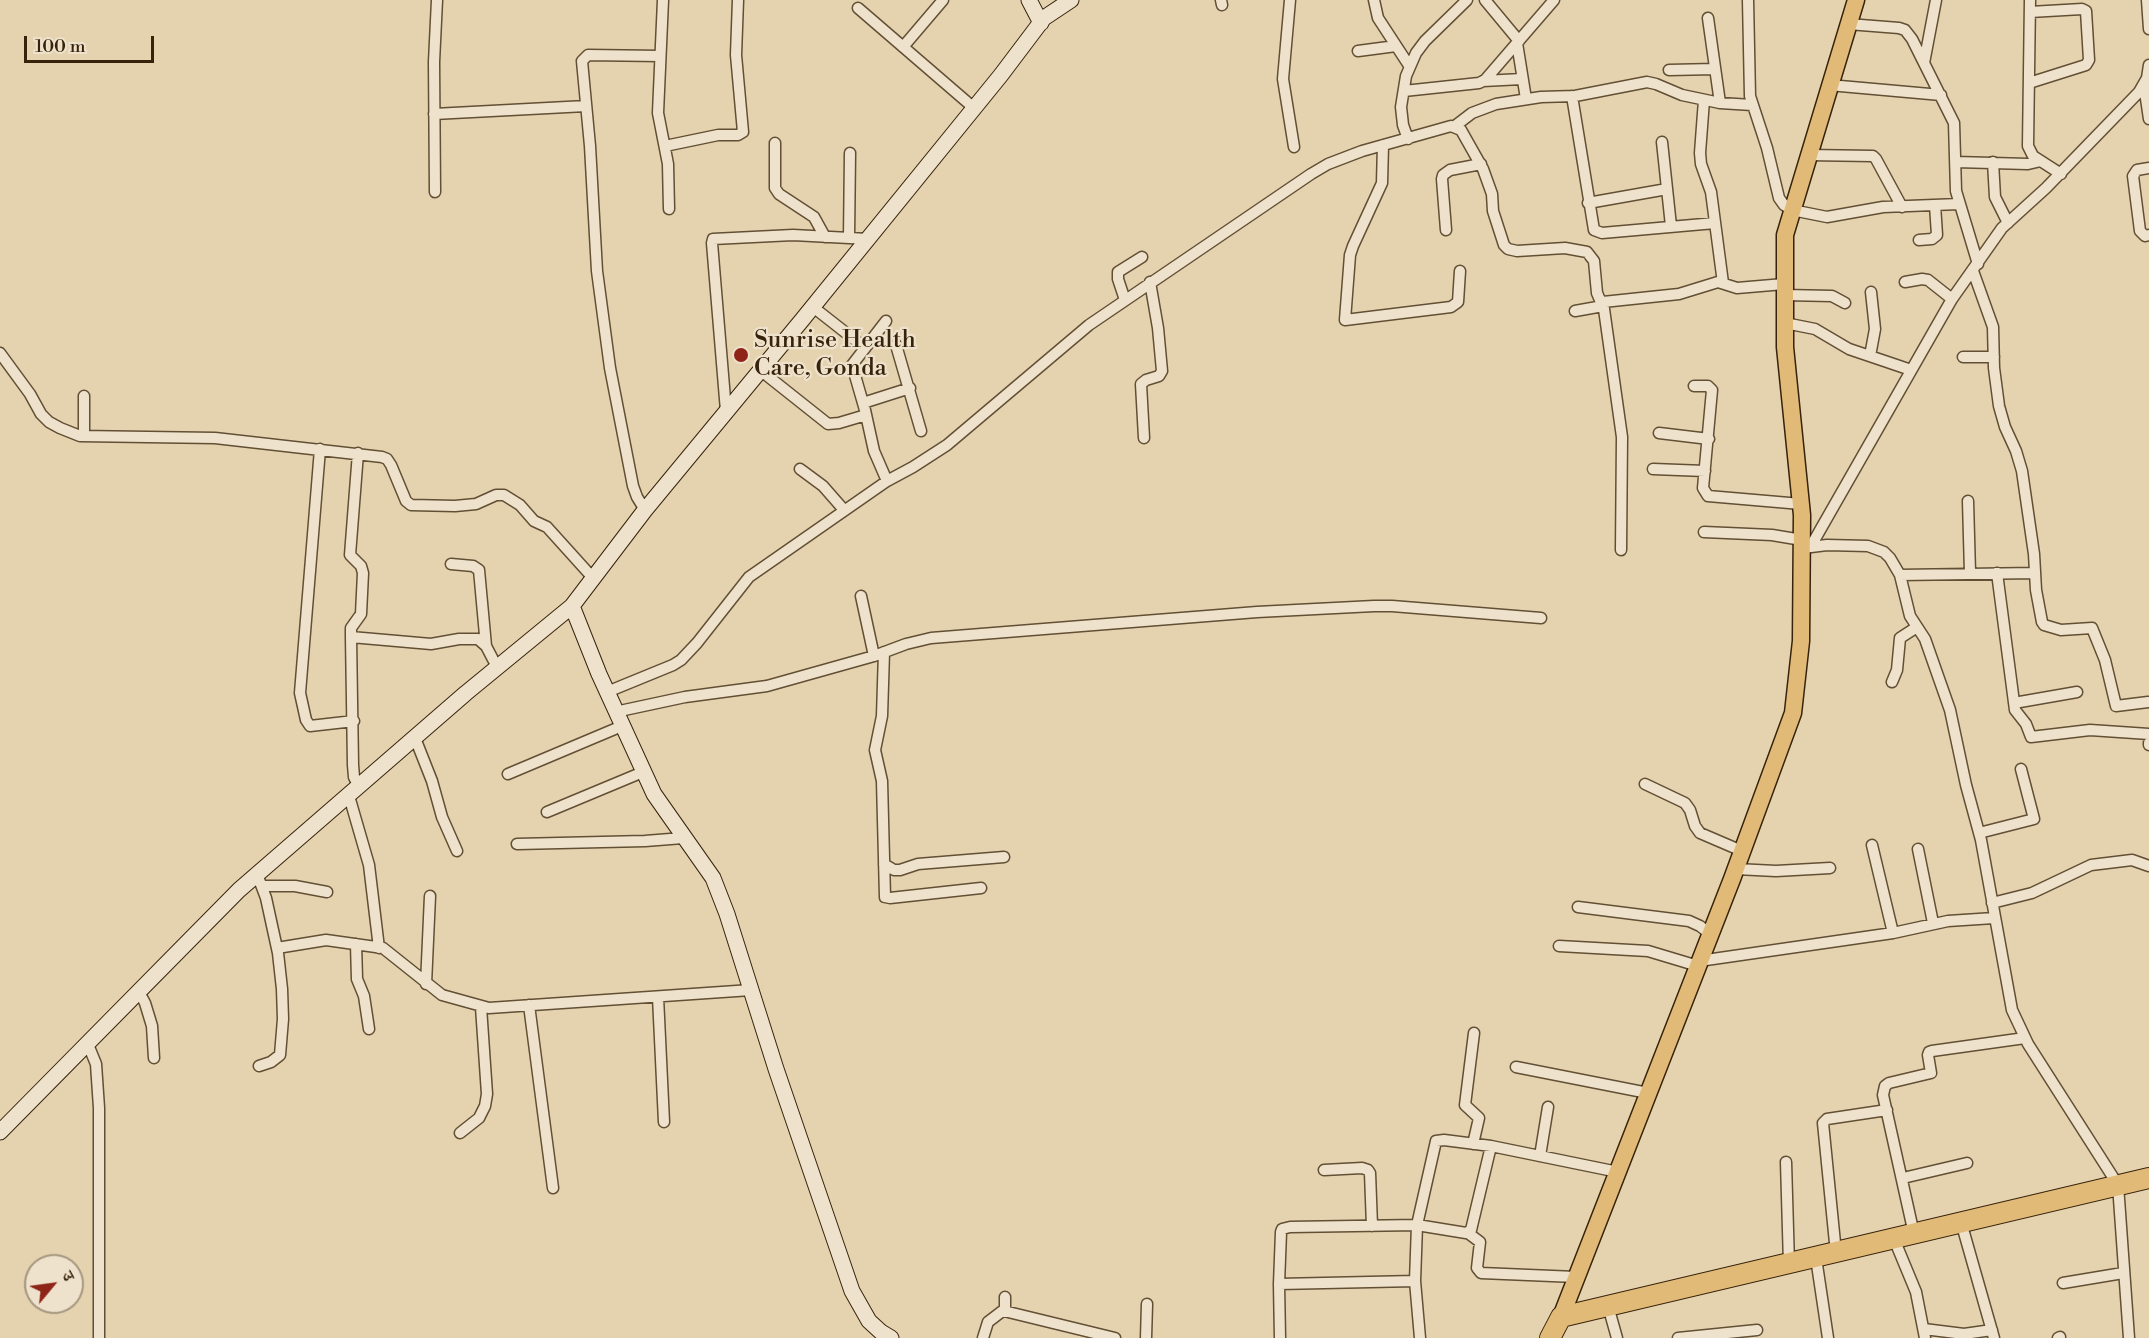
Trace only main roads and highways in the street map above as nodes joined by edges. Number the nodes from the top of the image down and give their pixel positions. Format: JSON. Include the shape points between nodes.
{"nodes":[{"id":1,"x":1029,"y":0,"type":"edge"},
{"id":2,"x":1071,"y":0,"type":"edge"},
{"id":3,"x":1856,"y":0,"type":"edge"},
{"id":4,"x":1041,"y":23,"type":"junction"},
{"id":5,"x":572,"y":606,"type":"junction"},
{"id":6,"x":0,"y":1132,"type":"edge"},
{"id":7,"x":2149,"y":1178,"type":"edge"},
{"id":8,"x":1561,"y":1317,"type":"junction"},
{"id":9,"x":891,"y":1338,"type":"edge"},
{"id":10,"x":1550,"y":1338,"type":"edge"}],
"edges":[{"from":1,"to":4,"type":"main road"},
{"from":2,"to":4,"type":"main road"},
{"from":3,"to":8,"type":"main road","via":[[1785,235],[1788,383],[1805,545],[1793,714]]},
{"from":4,"to":5,"type":"main road","via":[[645,510]]},
{"from":5,"to":6,"type":"main road","via":[[415,738],[260,880],[239,890]]},
{"from":5,"to":9,"type":"main road","via":[[654,794],[713,879],[852,1290],[869,1321]]},
{"from":7,"to":8,"type":"highway"},
{"from":8,"to":10,"type":"highway"}]}
